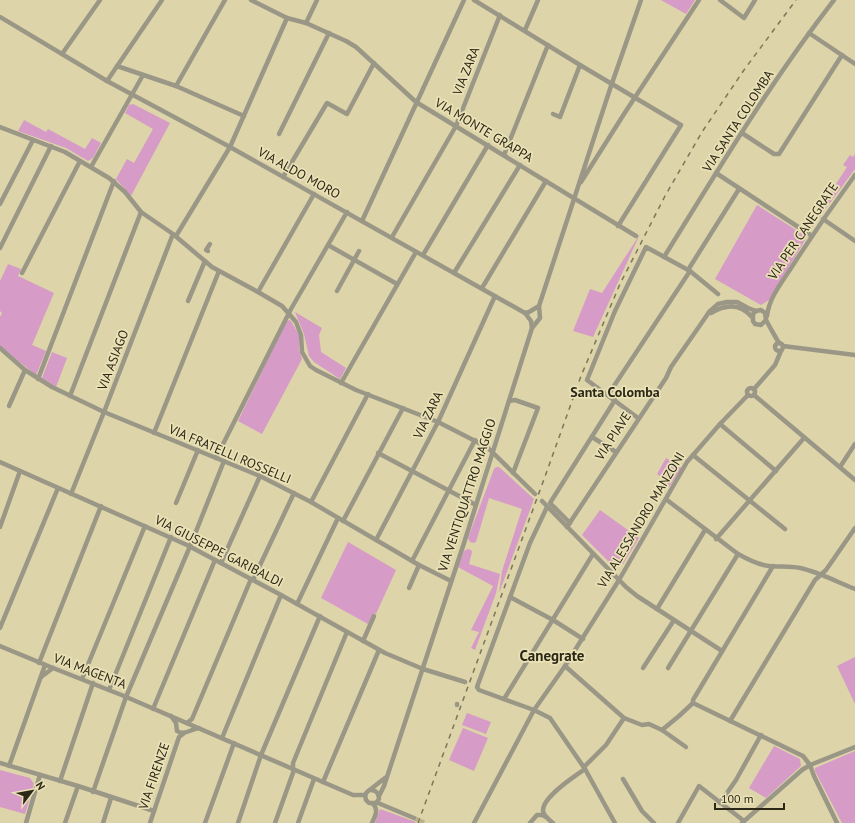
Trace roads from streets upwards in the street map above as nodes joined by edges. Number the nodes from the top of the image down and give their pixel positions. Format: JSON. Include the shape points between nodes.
{"nodes":[{"id":1,"x":100,"y":0,"type":"edge"},
{"id":2,"x":162,"y":0,"type":"edge"},
{"id":3,"x":225,"y":0,"type":"edge"},
{"id":4,"x":253,"y":0,"type":"edge"},
{"id":5,"x":317,"y":0,"type":"edge"},
{"id":6,"x":464,"y":0,"type":"edge"},
{"id":7,"x":474,"y":0,"type":"edge"},
{"id":8,"x":538,"y":0,"type":"edge"},
{"id":9,"x":641,"y":0,"type":"edge"},
{"id":10,"x":699,"y":0,"type":"edge"},
{"id":11,"x":720,"y":0,"type":"edge"},
{"id":12,"x":755,"y":0,"type":"edge"},
{"id":13,"x":834,"y":0,"type":"edge"},
{"id":14,"x":500,"y":15,"type":"junction"},
{"id":15,"x":0,"y":17,"type":"edge"},
{"id":16,"x":288,"y":18,"type":"junction"},
{"id":17,"x":306,"y":23,"type":"junction"},
{"id":18,"x":525,"y":30,"type":"junction"},
{"id":19,"x":329,"y":33,"type":"junction"},
{"id":20,"x":809,"y":33,"type":"junction"},
{"id":21,"x":548,"y":45,"type":"junction"},
{"id":22,"x":62,"y":54,"type":"junction"},
{"id":23,"x":842,"y":55,"type":"junction"},
{"id":24,"x":374,"y":64,"type":"junction"},
{"id":25,"x":855,"y":64,"type":"edge"},
{"id":26,"x":580,"y":65,"type":"junction"},
{"id":27,"x":116,"y":68,"type":"junction"},
{"id":28,"x":143,"y":74,"type":"junction"},
{"id":29,"x":107,"y":81,"type":"junction"},
{"id":30,"x":612,"y":84,"type":"junction"},
{"id":31,"x":176,"y":86,"type":"junction"},
{"id":32,"x":131,"y":94,"type":"junction"},
{"id":33,"x":636,"y":97,"type":"junction"},
{"id":34,"x":416,"y":102,"type":"junction"},
{"id":35,"x":553,"y":114,"type":"dead end"},
{"id":36,"x":244,"y":116,"type":"junction"},
{"id":37,"x":456,"y":126,"type":"junction"},
{"id":38,"x":0,"y":127,"type":"edge"},
{"id":39,"x":279,"y":134,"type":"dead end"},
{"id":40,"x":742,"y":134,"type":"junction"},
{"id":41,"x":33,"y":140,"type":"junction"},
{"id":42,"x":488,"y":145,"type":"junction"},
{"id":43,"x":51,"y":146,"type":"junction"},
{"id":44,"x":230,"y":146,"type":"junction"},
{"id":45,"x":504,"y":155,"type":"junction"},
{"id":46,"x":80,"y":161,"type":"junction"},
{"id":47,"x":520,"y":164,"type":"junction"},
{"id":48,"x":91,"y":167,"type":"junction"},
{"id":49,"x":716,"y":173,"type":"junction"},
{"id":50,"x":855,"y":176,"type":"edge"},
{"id":51,"x":283,"y":177,"type":"junction"},
{"id":52,"x":114,"y":181,"type":"junction"},
{"id":53,"x":546,"y":181,"type":"junction"},
{"id":54,"x":739,"y":189,"type":"junction"},
{"id":55,"x":314,"y":194,"type":"junction"},
{"id":56,"x":574,"y":198,"type":"junction"},
{"id":57,"x":0,"y":204,"type":"edge"},
{"id":58,"x":141,"y":212,"type":"junction"},
{"id":59,"x":347,"y":212,"type":"junction"},
{"id":60,"x":822,"y":220,"type":"junction"},
{"id":61,"x":362,"y":221,"type":"junction"},
{"id":62,"x":618,"y":226,"type":"junction"},
{"id":63,"x":175,"y":235,"type":"junction"},
{"id":64,"x":636,"y":236,"type":"dead end"},
{"id":65,"x":812,"y":236,"type":"junction"},
{"id":66,"x":392,"y":237,"type":"junction"},
{"id":67,"x":855,"y":241,"type":"edge"},
{"id":68,"x":210,"y":244,"type":"dead end"},
{"id":69,"x":328,"y":245,"type":"junction"},
{"id":70,"x":0,"y":248,"type":"edge"},
{"id":71,"x":208,"y":251,"type":"dead end"},
{"id":72,"x":359,"y":251,"type":"dead end"},
{"id":73,"x":416,"y":252,"type":"junction"},
{"id":74,"x":423,"y":255,"type":"junction"},
{"id":75,"x":664,"y":257,"type":"junction"},
{"id":76,"x":354,"y":260,"type":"junction"},
{"id":77,"x":205,"y":261,"type":"junction"},
{"id":78,"x":219,"y":271,"type":"junction"},
{"id":79,"x":689,"y":271,"type":"junction"},
{"id":80,"x":22,"y":273,"type":"dead end"},
{"id":81,"x":454,"y":273,"type":"junction"},
{"id":82,"x":397,"y":284,"type":"junction"},
{"id":83,"x":482,"y":288,"type":"junction"},
{"id":84,"x":337,"y":291,"type":"dead end"},
{"id":85,"x":258,"y":292,"type":"junction"},
{"id":86,"x":718,"y":294,"type":"dead end"},
{"id":87,"x":495,"y":296,"type":"junction"},
{"id":88,"x":771,"y":300,"type":"junction"},
{"id":89,"x":188,"y":301,"type":"dead end"},
{"id":90,"x":725,"y":304,"type":"junction"},
{"id":91,"x":539,"y":306,"type":"junction"},
{"id":92,"x":758,"y":310,"type":"junction"},
{"id":93,"x":289,"y":313,"type":"junction"},
{"id":94,"x":529,"y":315,"type":"junction"},
{"id":95,"x":540,"y":315,"type":"junction"},
{"id":96,"x":752,"y":317,"type":"junction"},
{"id":97,"x":767,"y":318,"type":"junction"},
{"id":98,"x":537,"y":322,"type":"junction"},
{"id":99,"x":761,"y":325,"type":"junction"},
{"id":100,"x":532,"y":328,"type":"junction"},
{"id":101,"x":772,"y":331,"type":"junction"},
{"id":102,"x":779,"y":347,"type":"junction"},
{"id":103,"x":0,"y":348,"type":"edge"},
{"id":104,"x":855,"y":355,"type":"edge"},
{"id":105,"x":25,"y":370,"type":"junction"},
{"id":106,"x":38,"y":378,"type":"junction"},
{"id":107,"x":341,"y":383,"type":"junction"},
{"id":108,"x":754,"y":389,"type":"junction"},
{"id":109,"x":368,"y":394,"type":"junction"},
{"id":110,"x":608,"y":395,"type":"junction"},
{"id":111,"x":748,"y":395,"type":"junction"},
{"id":112,"x":754,"y":395,"type":"junction"},
{"id":113,"x":70,"y":396,"type":"junction"},
{"id":114,"x":510,"y":398,"type":"junction"},
{"id":115,"x":615,"y":400,"type":"junction"},
{"id":116,"x":9,"y":406,"type":"dead end"},
{"id":117,"x":403,"y":408,"type":"junction"},
{"id":118,"x":104,"y":412,"type":"junction"},
{"id":119,"x":638,"y":418,"type":"junction"},
{"id":120,"x":438,"y":422,"type":"junction"},
{"id":121,"x":720,"y":424,"type":"junction"},
{"id":122,"x":154,"y":433,"type":"junction"},
{"id":123,"x":592,"y":437,"type":"junction"},
{"id":124,"x":804,"y":438,"type":"junction"},
{"id":125,"x":475,"y":440,"type":"junction"},
{"id":126,"x":855,"y":444,"type":"edge"},
{"id":127,"x":198,"y":450,"type":"junction"},
{"id":128,"x":493,"y":452,"type":"junction"},
{"id":129,"x":616,"y":452,"type":"junction"},
{"id":130,"x":378,"y":453,"type":"junction"},
{"id":131,"x":693,"y":455,"type":"junction"},
{"id":132,"x":216,"y":458,"type":"junction"},
{"id":133,"x":224,"y":461,"type":"junction"},
{"id":134,"x":0,"y":462,"type":"edge"},
{"id":135,"x":840,"y":467,"type":"junction"},
{"id":136,"x":20,"y":471,"type":"junction"},
{"id":137,"x":412,"y":471,"type":"junction"},
{"id":138,"x":776,"y":471,"type":"junction"},
{"id":139,"x":513,"y":472,"type":"junction"},
{"id":140,"x":260,"y":476,"type":"junction"},
{"id":141,"x":855,"y":480,"type":"edge"},
{"id":142,"x":58,"y":488,"type":"junction"},
{"id":143,"x":449,"y":491,"type":"junction"},
{"id":144,"x":294,"y":493,"type":"junction"},
{"id":145,"x":71,"y":494,"type":"junction"},
{"id":146,"x":535,"y":494,"type":"dead end"},
{"id":147,"x":666,"y":500,"type":"junction"},
{"id":148,"x":750,"y":500,"type":"junction"},
{"id":149,"x":542,"y":501,"type":"dead end"},
{"id":150,"x":310,"y":502,"type":"junction"},
{"id":151,"x":176,"y":503,"type":"dead end"},
{"id":152,"x":476,"y":505,"type":"junction"},
{"id":153,"x":101,"y":506,"type":"junction"},
{"id":154,"x":547,"y":507,"type":"junction"},
{"id":155,"x":338,"y":518,"type":"junction"},
{"id":156,"x":343,"y":521,"type":"junction"},
{"id":157,"x":568,"y":525,"type":"junction"},
{"id":158,"x":144,"y":526,"type":"junction"},
{"id":159,"x":0,"y":527,"type":"edge"},
{"id":160,"x":855,"y":528,"type":"edge"},
{"id":161,"x":785,"y":529,"type":"dead end"},
{"id":162,"x":705,"y":530,"type":"junction"},
{"id":163,"x":171,"y":537,"type":"junction"},
{"id":164,"x":716,"y":539,"type":"junction"},
{"id":165,"x":376,"y":540,"type":"junction"},
{"id":166,"x":191,"y":545,"type":"junction"},
{"id":167,"x":593,"y":554,"type":"junction"},
{"id":168,"x":738,"y":554,"type":"junction"},
{"id":169,"x":215,"y":560,"type":"junction"},
{"id":170,"x":412,"y":561,"type":"junction"},
{"id":171,"x":221,"y":563,"type":"junction"},
{"id":172,"x":419,"y":565,"type":"junction"},
{"id":173,"x":773,"y":566,"type":"junction"},
{"id":174,"x":820,"y":575,"type":"junction"},
{"id":175,"x":252,"y":580,"type":"junction"},
{"id":176,"x":619,"y":580,"type":"junction"},
{"id":177,"x":452,"y":581,"type":"junction"},
{"id":178,"x":409,"y":588,"type":"dead end"},
{"id":179,"x":855,"y":589,"type":"edge"},
{"id":180,"x":281,"y":595,"type":"junction"},
{"id":181,"x":510,"y":597,"type":"junction"},
{"id":182,"x":297,"y":604,"type":"junction"},
{"id":183,"x":657,"y":609,"type":"junction"},
{"id":184,"x":320,"y":616,"type":"junction"},
{"id":185,"x":374,"y":616,"type":"dead end"},
{"id":186,"x":552,"y":620,"type":"junction"},
{"id":187,"x":674,"y":620,"type":"junction"},
{"id":188,"x":0,"y":628,"type":"edge"},
{"id":189,"x":691,"y":630,"type":"junction"},
{"id":190,"x":347,"y":632,"type":"junction"},
{"id":191,"x":582,"y":639,"type":"junction"},
{"id":192,"x":363,"y":641,"type":"junction"},
{"id":193,"x":0,"y":646,"type":"edge"},
{"id":194,"x":379,"y":650,"type":"junction"},
{"id":195,"x":722,"y":651,"type":"junction"},
{"id":196,"x":39,"y":663,"type":"junction"},
{"id":197,"x":46,"y":665,"type":"junction"},
{"id":198,"x":565,"y":666,"type":"junction"},
{"id":199,"x":53,"y":668,"type":"junction"},
{"id":200,"x":643,"y":668,"type":"dead end"},
{"id":201,"x":668,"y":668,"type":"dead end"},
{"id":202,"x":423,"y":669,"type":"junction"},
{"id":203,"x":41,"y":677,"type":"junction"},
{"id":204,"x":82,"y":679,"type":"junction"},
{"id":205,"x":465,"y":682,"type":"dead end"},
{"id":206,"x":93,"y":683,"type":"junction"},
{"id":207,"x":109,"y":690,"type":"junction"},
{"id":208,"x":126,"y":697,"type":"junction"},
{"id":209,"x":504,"y":699,"type":"junction"},
{"id":210,"x":693,"y":703,"type":"junction"},
{"id":211,"x":153,"y":709,"type":"junction"},
{"id":212,"x":534,"y":710,"type":"junction"},
{"id":213,"x":171,"y":716,"type":"junction"},
{"id":214,"x":624,"y":718,"type":"junction"},
{"id":215,"x":730,"y":720,"type":"junction"},
{"id":216,"x":186,"y":723,"type":"junction"},
{"id":217,"x":177,"y":725,"type":"junction"},
{"id":218,"x":199,"y":728,"type":"junction"},
{"id":219,"x":662,"y":730,"type":"junction"},
{"id":220,"x":182,"y":734,"type":"junction"},
{"id":221,"x":761,"y":735,"type":"junction"},
{"id":222,"x":222,"y":738,"type":"junction"},
{"id":223,"x":234,"y":743,"type":"junction"},
{"id":224,"x":686,"y":747,"type":"dead end"},
{"id":225,"x":855,"y":747,"type":"edge"},
{"id":226,"x":261,"y":755,"type":"junction"},
{"id":227,"x":0,"y":763,"type":"edge"},
{"id":228,"x":810,"y":765,"type":"junction"},
{"id":229,"x":9,"y":766,"type":"junction"},
{"id":230,"x":584,"y":768,"type":"junction"},
{"id":231,"x":292,"y":769,"type":"junction"},
{"id":232,"x":40,"y":775,"type":"junction"},
{"id":233,"x":386,"y":777,"type":"junction"},
{"id":234,"x":314,"y":779,"type":"junction"},
{"id":235,"x":60,"y":780,"type":"junction"},
{"id":236,"x":623,"y":780,"type":"dead end"},
{"id":237,"x":323,"y":782,"type":"junction"},
{"id":238,"x":78,"y":786,"type":"junction"},
{"id":239,"x":371,"y":790,"type":"junction"},
{"id":240,"x":93,"y":792,"type":"junction"},
{"id":241,"x":353,"y":795,"type":"junction"},
{"id":242,"x":365,"y":795,"type":"junction"},
{"id":243,"x":111,"y":798,"type":"junction"},
{"id":244,"x":377,"y":800,"type":"junction"},
{"id":245,"x":367,"y":802,"type":"junction"},
{"id":246,"x":720,"y":803,"type":"junction"},
{"id":247,"x":154,"y":811,"type":"junction"},
{"id":248,"x":546,"y":817,"type":"junction"},
{"id":249,"x":414,"y":818,"type":"tunnel mouth"},
{"id":250,"x":743,"y":822,"type":"edge"},
{"id":251,"x":26,"y":823,"type":"edge"},
{"id":252,"x":65,"y":823,"type":"edge"},
{"id":253,"x":103,"y":823,"type":"edge"},
{"id":254,"x":150,"y":823,"type":"edge"},
{"id":255,"x":205,"y":823,"type":"edge"},
{"id":256,"x":238,"y":823,"type":"edge"},
{"id":257,"x":275,"y":823,"type":"edge"},
{"id":258,"x":298,"y":823,"type":"edge"},
{"id":259,"x":372,"y":823,"type":"edge"},
{"id":260,"x":474,"y":823,"type":"edge"},
{"id":261,"x":530,"y":823,"type":"edge"},
{"id":262,"x":553,"y":823,"type":"edge"},
{"id":263,"x":616,"y":823,"type":"edge"},
{"id":264,"x":654,"y":823,"type":"edge"},
{"id":265,"x":678,"y":823,"type":"edge"},
{"id":266,"x":837,"y":823,"type":"edge"}],
"edges":[{"from":1,"to":22,"type":"street"},
{"from":2,"to":27,"type":"street"},
{"from":3,"to":31,"type":"street"},
{"from":4,"to":16,"type":"street","name":"VIA MONTE GRAPPA"},
{"from":5,"to":17,"type":"street"},
{"from":6,"to":34,"type":"street"},
{"from":7,"to":14,"type":"street"},
{"from":8,"to":18,"type":"street"},
{"from":9,"to":30,"type":"street"},
{"from":10,"to":33,"type":"street"},
{"from":11,"to":12,"type":"street","via":[[744,18]]},
{"from":13,"to":20,"type":"street","name":"VIA SANTA COLOMBA"},
{"from":14,"to":18,"type":"street"},
{"from":14,"to":37,"type":"street","name":"VIA ZARA"},
{"from":15,"to":22,"type":"street","name":"VIA ALDO MORO"},
{"from":16,"to":17,"type":"street","name":"VIA MONTE GRAPPA"},
{"from":16,"to":36,"type":"street","name":"VIA ASIAGO"},
{"from":17,"to":19,"type":"street","name":"VIA MONTE GRAPPA"},
{"from":18,"to":21,"type":"street"},
{"from":19,"to":24,"type":"street","name":"VIA MONTE GRAPPA","via":[[356,47]]},
{"from":19,"to":39,"type":"street"},
{"from":20,"to":23,"type":"street"},
{"from":20,"to":40,"type":"street","name":"VIA SANTA COLOMBA"},
{"from":21,"to":26,"type":"street"},
{"from":21,"to":45,"type":"street"},
{"from":22,"to":29,"type":"street","name":"VIA ALDO MORO"},
{"from":23,"to":25,"type":"street"},
{"from":23,"to":40,"type":"street","via":[[779,154],[774,154]]},
{"from":24,"to":34,"type":"street","name":"VIA MONTE GRAPPA"},
{"from":24,"to":51,"type":"street","via":[[347,114],[327,103]]},
{"from":26,"to":30,"type":"street"},
{"from":26,"to":35,"type":"street","via":[[560,117]]},
{"from":27,"to":28,"type":"street"},
{"from":27,"to":29,"type":"street"},
{"from":28,"to":31,"type":"street"},
{"from":28,"to":32,"type":"street"},
{"from":29,"to":32,"type":"street","name":"VIA ALDO MORO"},
{"from":30,"to":33,"type":"street"},
{"from":30,"to":56,"type":"street"},
{"from":31,"to":36,"type":"street"},
{"from":32,"to":44,"type":"street","name":"VIA ALDO MORO"},
{"from":32,"to":48,"type":"street"},
{"from":33,"to":56,"type":"street","via":[[581,182]]},
{"from":33,"to":62,"type":"street","via":[[681,125]]},
{"from":34,"to":37,"type":"street","name":"VIA MONTE GRAPPA"},
{"from":34,"to":61,"type":"street"},
{"from":36,"to":44,"type":"street","name":"VIA ASIAGO"},
{"from":37,"to":42,"type":"street","name":"VIA MONTE GRAPPA"},
{"from":37,"to":66,"type":"street","name":"VIA ZARA"},
{"from":38,"to":41,"type":"street"},
{"from":40,"to":49,"type":"street","name":"VIA SANTA COLOMBA"},
{"from":41,"to":43,"type":"street"},
{"from":41,"to":57,"type":"street"},
{"from":42,"to":45,"type":"street","name":"VIA MONTE GRAPPA"},
{"from":42,"to":74,"type":"street"},
{"from":43,"to":46,"type":"street"},
{"from":43,"to":70,"type":"street"},
{"from":44,"to":51,"type":"street","name":"VIA ALDO MORO"},
{"from":44,"to":63,"type":"street","name":"VIA ASIAGO"},
{"from":45,"to":47,"type":"street","name":"VIA MONTE GRAPPA"},
{"from":46,"to":48,"type":"street"},
{"from":46,"to":80,"type":"street"},
{"from":47,"to":53,"type":"street","name":"VIA MONTE GRAPPA"},
{"from":47,"to":81,"type":"street"},
{"from":48,"to":52,"type":"street"},
{"from":49,"to":54,"type":"street"},
{"from":49,"to":75,"type":"street","name":"VIA SANTA COLOMBA"},
{"from":50,"to":60,"type":"street","name":"VIA PER CANEGRATE"},
{"from":51,"to":55,"type":"street","name":"VIA ALDO MORO"},
{"from":52,"to":58,"type":"street"},
{"from":52,"to":106,"type":"street"},
{"from":53,"to":56,"type":"street","name":"VIA MONTE GRAPPA"},
{"from":53,"to":83,"type":"street"},
{"from":54,"to":65,"type":"street"},
{"from":54,"to":79,"type":"street"},
{"from":55,"to":59,"type":"street","name":"VIA ALDO MORO"},
{"from":55,"to":85,"type":"street"},
{"from":56,"to":62,"type":"street","name":"VIA MONTE GRAPPA"},
{"from":56,"to":91,"type":"street","name":"VIA VENTIQUATTRO MAGGIO"},
{"from":58,"to":63,"type":"street"},
{"from":58,"to":113,"type":"street"},
{"from":59,"to":61,"type":"street","name":"VIA ALDO MORO"},
{"from":59,"to":69,"type":"street"},
{"from":60,"to":65,"type":"street","name":"VIA PER CANEGRATE"},
{"from":60,"to":67,"type":"street"},
{"from":61,"to":66,"type":"street","name":"VIA ALDO MORO"},
{"from":62,"to":64,"type":"street","name":"VIA MONTE GRAPPA"},
{"from":63,"to":77,"type":"street"},
{"from":63,"to":118,"type":"street","name":"VIA ASIAGO"},
{"from":65,"to":88,"type":"street","name":"VIA PER CANEGRATE"},
{"from":66,"to":73,"type":"street","name":"VIA ALDO MORO"},
{"from":68,"to":71,"type":"street","via":[[206,250]]},
{"from":69,"to":76,"type":"street"},
{"from":69,"to":93,"type":"street"},
{"from":72,"to":76,"type":"street"},
{"from":73,"to":74,"type":"street","name":"VIA ALDO MORO"},
{"from":73,"to":82,"type":"street"},
{"from":74,"to":81,"type":"street","name":"VIA ALDO MORO"},
{"from":75,"to":79,"type":"street"},
{"from":75,"to":110,"type":"street","via":[[646,247],[587,380]]},
{"from":76,"to":82,"type":"street"},
{"from":76,"to":84,"type":"street"},
{"from":77,"to":78,"type":"street"},
{"from":77,"to":89,"type":"street"},
{"from":78,"to":85,"type":"street"},
{"from":78,"to":122,"type":"street"},
{"from":79,"to":86,"type":"street"},
{"from":79,"to":110,"type":"street"},
{"from":81,"to":83,"type":"street","name":"VIA ALDO MORO"},
{"from":82,"to":107,"type":"street"},
{"from":83,"to":87,"type":"street","name":"VIA ALDO MORO"},
{"from":85,"to":93,"type":"street"},
{"from":87,"to":94,"type":"street","name":"VIA ALDO MORO"},
{"from":87,"to":120,"type":"street","name":"VIA ZARA"},
{"from":88,"to":92,"type":"street","name":"VIA PER CANEGRATE"},
{"from":88,"to":97,"type":"street","name":"VIA PER CANEGRATE"},
{"from":90,"to":92,"type":"street","via":[[737,302]]},
{"from":90,"to":96,"type":"street","via":[[742,308]]},
{"from":90,"to":119,"type":"street","name":"VIA PIAVE","via":[[713,308],[705,318]]},
{"from":91,"to":94,"type":"street"},
{"from":91,"to":95,"type":"street","name":"VIA VENTIQUATTRO MAGGIO"},
{"from":92,"to":96,"type":"street"},
{"from":92,"to":97,"type":"street","via":[[763,311]]},
{"from":93,"to":107,"type":"street","via":[[299,329],[302,352],[310,366]]},
{"from":93,"to":132,"type":"street"},
{"from":94,"to":95,"type":"street","via":[[539,312]]},
{"from":94,"to":98,"type":"street"},
{"from":94,"to":100,"type":"street","name":"VIA VENTIQUATTRO MAGGIO"},
{"from":95,"to":98,"type":"street","name":"VIA VENTIQUATTRO MAGGIO"},
{"from":96,"to":99,"type":"street","via":[[756,324]]},
{"from":97,"to":99,"type":"street"},
{"from":97,"to":101,"type":"street"},
{"from":98,"to":100,"type":"street","name":"VIA VENTIQUATTRO MAGGIO"},
{"from":99,"to":101,"type":"street"},
{"from":100,"to":114,"type":"street","name":"VIA VENTIQUATTRO MAGGIO"},
{"from":101,"to":102,"type":"street"},
{"from":102,"to":104,"type":"street"},
{"from":102,"to":108,"type":"street","name":"VIA ALESSANDRO MANZONI","via":[[775,365]]},
{"from":103,"to":105,"type":"street","name":"VIA FRATELLI ROSSELLI"},
{"from":105,"to":106,"type":"street","name":"VIA FRATELLI ROSSELLI"},
{"from":105,"to":116,"type":"street"},
{"from":106,"to":113,"type":"street","name":"VIA FRATELLI ROSSELLI"},
{"from":107,"to":109,"type":"street"},
{"from":108,"to":111,"type":"street","name":"VIA ALESSANDRO MANZONI","via":[[748,389]]},
{"from":108,"to":112,"type":"street"},
{"from":109,"to":117,"type":"street"},
{"from":109,"to":150,"type":"street"},
{"from":110,"to":115,"type":"street"},
{"from":111,"to":112,"type":"street"},
{"from":111,"to":121,"type":"street","name":"VIA ALESSANDRO MANZONI"},
{"from":112,"to":124,"type":"street"},
{"from":113,"to":118,"type":"street","name":"VIA FRATELLI ROSSELLI"},
{"from":114,"to":128,"type":"street","name":"VIA VENTIQUATTRO MAGGIO"},
{"from":114,"to":139,"type":"street","via":[[538,408]]},
{"from":115,"to":119,"type":"street"},
{"from":115,"to":123,"type":"street"},
{"from":117,"to":120,"type":"street"},
{"from":117,"to":130,"type":"street"},
{"from":118,"to":122,"type":"street","name":"VIA FRATELLI ROSSELLI"},
{"from":118,"to":145,"type":"street","name":"VIA ASIAGO"},
{"from":119,"to":129,"type":"street","name":"VIA PIAVE"},
{"from":120,"to":125,"type":"street"},
{"from":120,"to":137,"type":"street","name":"VIA ZARA"},
{"from":121,"to":131,"type":"street","name":"VIA ALESSANDRO MANZONI"},
{"from":121,"to":138,"type":"street"},
{"from":122,"to":127,"type":"street","name":"VIA FRATELLI ROSSELLI"},
{"from":123,"to":129,"type":"street"},
{"from":123,"to":157,"type":"street","via":[[550,503]]},
{"from":124,"to":135,"type":"street"},
{"from":124,"to":138,"type":"street"},
{"from":125,"to":128,"type":"street"},
{"from":125,"to":143,"type":"street"},
{"from":126,"to":135,"type":"street"},
{"from":127,"to":132,"type":"street","name":"VIA FRATELLI ROSSELLI"},
{"from":127,"to":151,"type":"street"},
{"from":128,"to":139,"type":"street"},
{"from":128,"to":152,"type":"street","name":"VIA VENTIQUATTRO MAGGIO"},
{"from":129,"to":157,"type":"street","name":"VIA PIAVE"},
{"from":130,"to":137,"type":"street"},
{"from":130,"to":156,"type":"street"},
{"from":131,"to":147,"type":"street","name":"VIA ALESSANDRO MANZONI"},
{"from":131,"to":148,"type":"street"},
{"from":132,"to":133,"type":"street","name":"VIA FRATELLI ROSSELLI"},
{"from":133,"to":140,"type":"street","name":"VIA FRATELLI ROSSELLI"},
{"from":133,"to":166,"type":"street"},
{"from":134,"to":136,"type":"street","name":"VIA GIUSEPPE GARIBALDI"},
{"from":135,"to":141,"type":"street"},
{"from":136,"to":142,"type":"street","name":"VIA GIUSEPPE GARIBALDI"},
{"from":136,"to":159,"type":"street"},
{"from":137,"to":143,"type":"street"},
{"from":137,"to":165,"type":"street","name":"VIA ZARA"},
{"from":138,"to":148,"type":"street"},
{"from":139,"to":146,"type":"street"},
{"from":140,"to":144,"type":"street","name":"VIA FRATELLI ROSSELLI"},
{"from":140,"to":171,"type":"street"},
{"from":142,"to":145,"type":"street","name":"VIA GIUSEPPE GARIBALDI"},
{"from":142,"to":188,"type":"street"},
{"from":143,"to":152,"type":"street"},
{"from":143,"to":170,"type":"street"},
{"from":144,"to":150,"type":"street","name":"VIA FRATELLI ROSSELLI"},
{"from":144,"to":175,"type":"street"},
{"from":145,"to":153,"type":"street","name":"VIA GIUSEPPE GARIBALDI"},
{"from":147,"to":162,"type":"street"},
{"from":147,"to":176,"type":"street","name":"VIA ALESSANDRO MANZONI"},
{"from":148,"to":161,"type":"street"},
{"from":148,"to":164,"type":"street"},
{"from":149,"to":154,"type":"street"},
{"from":150,"to":155,"type":"street","name":"VIA FRATELLI ROSSELLI"},
{"from":152,"to":177,"type":"street","name":"VIA VENTIQUATTRO MAGGIO"},
{"from":153,"to":158,"type":"street","name":"VIA GIUSEPPE GARIBALDI"},
{"from":153,"to":196,"type":"street"},
{"from":154,"to":157,"type":"street"},
{"from":154,"to":181,"type":"street","via":[[530,543]]},
{"from":155,"to":156,"type":"street","name":"VIA FRATELLI ROSSELLI"},
{"from":155,"to":182,"type":"street"},
{"from":156,"to":165,"type":"street","name":"VIA FRATELLI ROSSELLI"},
{"from":157,"to":167,"type":"street"},
{"from":158,"to":163,"type":"street","name":"VIA GIUSEPPE GARIBALDI"},
{"from":158,"to":204,"type":"street"},
{"from":160,"to":174,"type":"street"},
{"from":162,"to":164,"type":"street"},
{"from":162,"to":183,"type":"street"},
{"from":163,"to":166,"type":"street","name":"VIA GIUSEPPE GARIBALDI"},
{"from":163,"to":207,"type":"street"},
{"from":164,"to":168,"type":"street"},
{"from":165,"to":170,"type":"street","name":"VIA FRATELLI ROSSELLI"},
{"from":166,"to":169,"type":"street","name":"VIA GIUSEPPE GARIBALDI"},
{"from":166,"to":208,"type":"street"},
{"from":167,"to":176,"type":"street"},
{"from":167,"to":186,"type":"street"},
{"from":168,"to":173,"type":"street","via":[[758,563]]},
{"from":168,"to":189,"type":"street"},
{"from":169,"to":171,"type":"street","name":"VIA GIUSEPPE GARIBALDI"},
{"from":169,"to":211,"type":"street"},
{"from":170,"to":172,"type":"street","name":"VIA FRATELLI ROSSELLI"},
{"from":171,"to":175,"type":"street","name":"VIA GIUSEPPE GARIBALDI"},
{"from":172,"to":177,"type":"street","name":"VIA FRATELLI ROSSELLI"},
{"from":172,"to":178,"type":"street"},
{"from":173,"to":174,"type":"street","via":[[800,568]]},
{"from":173,"to":195,"type":"street"},
{"from":174,"to":179,"type":"street"},
{"from":174,"to":215,"type":"street"},
{"from":175,"to":180,"type":"street","name":"VIA GIUSEPPE GARIBALDI"},
{"from":175,"to":216,"type":"street","via":[[192,719]]},
{"from":176,"to":183,"type":"street"},
{"from":176,"to":191,"type":"street","name":"VIA ALESSANDRO MANZONI"},
{"from":177,"to":202,"type":"street","name":"VIA VENTIQUATTRO MAGGIO"},
{"from":180,"to":182,"type":"street","name":"VIA GIUSEPPE GARIBALDI"},
{"from":180,"to":222,"type":"street"},
{"from":181,"to":186,"type":"street"},
{"from":181,"to":209,"type":"street","via":[[477,687]]},
{"from":182,"to":184,"type":"street","name":"VIA GIUSEPPE GARIBALDI"},
{"from":183,"to":187,"type":"street"},
{"from":184,"to":190,"type":"street","name":"VIA GIUSEPPE GARIBALDI"},
{"from":184,"to":226,"type":"street"},
{"from":185,"to":192,"type":"street"},
{"from":186,"to":191,"type":"street"},
{"from":186,"to":209,"type":"street"},
{"from":187,"to":189,"type":"street"},
{"from":187,"to":200,"type":"street"},
{"from":189,"to":195,"type":"street"},
{"from":189,"to":201,"type":"street"},
{"from":190,"to":192,"type":"street","name":"VIA GIUSEPPE GARIBALDI"},
{"from":190,"to":231,"type":"street"},
{"from":191,"to":198,"type":"street","name":"VIA ALESSANDRO MANZONI"},
{"from":192,"to":194,"type":"street","name":"VIA GIUSEPPE GARIBALDI"},
{"from":193,"to":196,"type":"street","name":"VIA MAGENTA"},
{"from":194,"to":202,"type":"street","name":"VIA GIUSEPPE GARIBALDI"},
{"from":194,"to":237,"type":"street"},
{"from":195,"to":210,"type":"street"},
{"from":196,"to":197,"type":"street","name":"VIA MAGENTA"},
{"from":197,"to":199,"type":"street","name":"VIA MAGENTA"},
{"from":197,"to":203,"type":"street"},
{"from":198,"to":212,"type":"street","name":"VIA ALESSANDRO MANZONI"},
{"from":198,"to":214,"type":"street"},
{"from":199,"to":203,"type":"street"},
{"from":199,"to":204,"type":"street","name":"VIA MAGENTA"},
{"from":202,"to":205,"type":"street","name":"VIA GIUSEPPE GARIBALDI"},
{"from":202,"to":233,"type":"street","name":"VIA VENTIQUATTRO MAGGIO"},
{"from":203,"to":229,"type":"street"},
{"from":204,"to":206,"type":"street","name":"VIA MAGENTA"},
{"from":206,"to":207,"type":"street","name":"VIA MAGENTA"},
{"from":206,"to":235,"type":"street"},
{"from":207,"to":208,"type":"street","name":"VIA MAGENTA"},
{"from":208,"to":211,"type":"street","name":"VIA MAGENTA"},
{"from":208,"to":240,"type":"street"},
{"from":209,"to":212,"type":"street"},
{"from":210,"to":215,"type":"street"},
{"from":210,"to":219,"type":"street"},
{"from":211,"to":213,"type":"street","name":"VIA MAGENTA"},
{"from":212,"to":230,"type":"street","via":[[550,718]]},
{"from":212,"to":260,"type":"street","name":"VIA ALESSANDRO MANZONI"},
{"from":213,"to":216,"type":"street","name":"VIA MAGENTA"},
{"from":213,"to":217,"type":"street"},
{"from":214,"to":219,"type":"street"},
{"from":214,"to":230,"type":"street","via":[[606,745]]},
{"from":215,"to":221,"type":"street"},
{"from":216,"to":217,"type":"street","via":[[180,722]]},
{"from":216,"to":218,"type":"street","name":"VIA MAGENTA"},
{"from":216,"to":220,"type":"street","via":[[189,728]]},
{"from":217,"to":220,"type":"street","via":[[176,729]]},
{"from":218,"to":220,"type":"street"},
{"from":218,"to":222,"type":"street","name":"VIA MAGENTA"},
{"from":219,"to":224,"type":"street"},
{"from":220,"to":247,"type":"street","name":"VIA FIRENZE"},
{"from":221,"to":228,"type":"street","via":[[803,756]]},
{"from":221,"to":246,"type":"street"},
{"from":222,"to":223,"type":"street","name":"VIA MAGENTA"},
{"from":223,"to":226,"type":"street","name":"VIA MAGENTA"},
{"from":223,"to":255,"type":"street"},
{"from":225,"to":228,"type":"street"},
{"from":226,"to":231,"type":"street","name":"VIA MAGENTA"},
{"from":226,"to":256,"type":"street"},
{"from":227,"to":229,"type":"street"},
{"from":228,"to":250,"type":"street"},
{"from":228,"to":266,"type":"street"},
{"from":229,"to":232,"type":"street"},
{"from":230,"to":248,"type":"street","via":[[556,789],[543,807]]},
{"from":230,"to":263,"type":"street"},
{"from":231,"to":234,"type":"street","name":"VIA MAGENTA"},
{"from":231,"to":257,"type":"street"},
{"from":232,"to":235,"type":"street"},
{"from":232,"to":251,"type":"street"},
{"from":233,"to":239,"type":"street"},
{"from":233,"to":244,"type":"street","name":"VIA VENTIQUATTRO MAGGIO"},
{"from":234,"to":237,"type":"street","name":"VIA MAGENTA"},
{"from":234,"to":258,"type":"street"},
{"from":235,"to":238,"type":"street"},
{"from":236,"to":264,"type":"street","via":[[642,811]]},
{"from":237,"to":241,"type":"street","name":"VIA MAGENTA"},
{"from":238,"to":240,"type":"street"},
{"from":238,"to":252,"type":"street"},
{"from":239,"to":242,"type":"street"},
{"from":239,"to":244,"type":"street","via":[[377,792]]},
{"from":240,"to":243,"type":"street"},
{"from":241,"to":242,"type":"street","name":"VIA MAGENTA"},
{"from":241,"to":245,"type":"street"},
{"from":242,"to":245,"type":"street"},
{"from":243,"to":247,"type":"street"},
{"from":243,"to":253,"type":"street"},
{"from":244,"to":245,"type":"street"},
{"from":244,"to":249,"type":"street"},
{"from":244,"to":259,"type":"street","name":"VIA VENTIQUATTRO MAGGIO","via":[[377,810]]},
{"from":246,"to":250,"type":"street"},
{"from":246,"to":265,"type":"street","via":[[699,786]]},
{"from":247,"to":254,"type":"street","name":"VIA FIRENZE"},
{"from":248,"to":261,"type":"street","via":[[537,815]]},
{"from":248,"to":262,"type":"street"}]}
